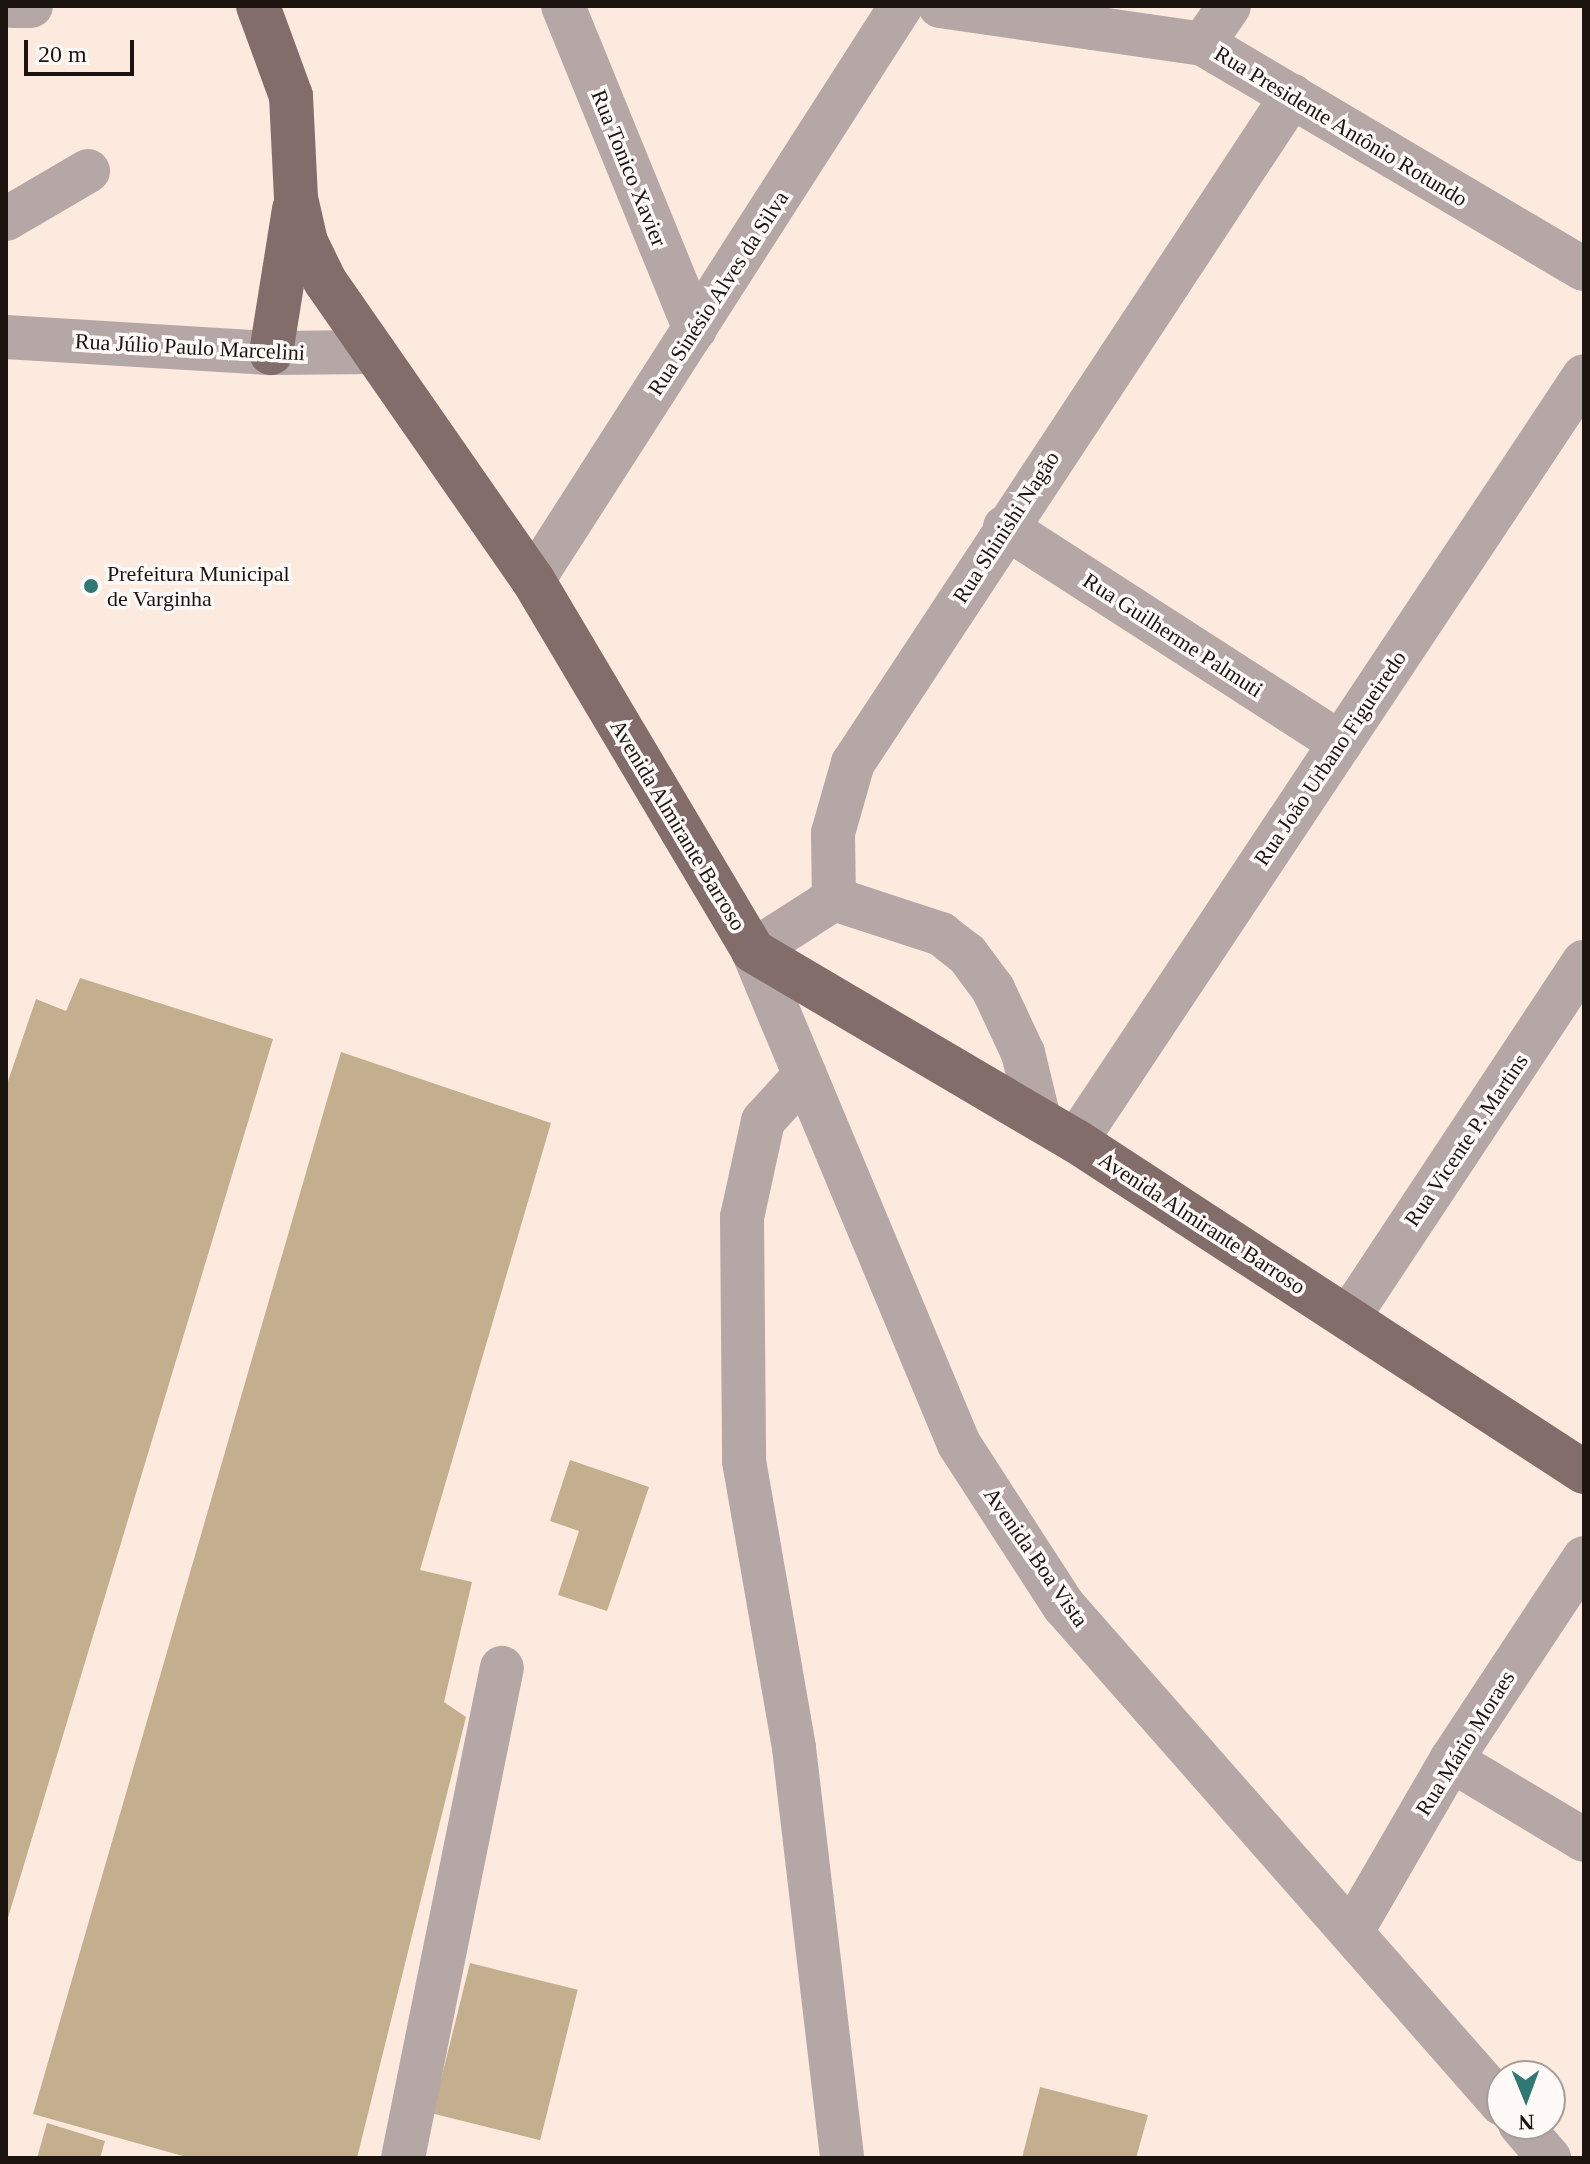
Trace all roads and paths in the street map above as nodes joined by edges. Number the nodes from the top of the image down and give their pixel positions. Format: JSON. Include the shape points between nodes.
{"nodes":[{"id":1,"x":258,"y":6,"type":"edge"},
{"id":2,"x":563,"y":6,"type":"edge"},
{"id":3,"x":901,"y":6,"type":"edge"},
{"id":4,"x":940,"y":6,"type":"edge"},
{"id":5,"x":1229,"y":6,"type":"edge"},
{"id":6,"x":1203,"y":44,"type":"junction"},
{"id":7,"x":1292,"y":96,"type":"junction"},
{"id":8,"x":88,"y":171,"type":"dead end"},
{"id":9,"x":296,"y":198,"type":"junction"},
{"id":10,"x":6,"y":219,"type":"edge"},
{"id":11,"x":1584,"y":269,"type":"edge"},
{"id":12,"x":695,"y":329,"type":"junction"},
{"id":13,"x":6,"y":337,"type":"edge"},
{"id":14,"x":374,"y":352,"type":"junction"},
{"id":15,"x":271,"y":353,"type":"junction"},
{"id":16,"x":1584,"y":376,"type":"edge"},
{"id":17,"x":1005,"y":527,"type":"junction"},
{"id":18,"x":533,"y":580,"type":"junction"},
{"id":19,"x":1340,"y":743,"type":"junction"},
{"id":20,"x":834,"y":899,"type":"junction"},
{"id":21,"x":753,"y":951,"type":"junction"},
{"id":22,"x":1584,"y":962,"type":"edge"},
{"id":23,"x":805,"y":1075,"type":"junction"},
{"id":24,"x":1039,"y":1119,"type":"junction"},
{"id":25,"x":1076,"y":1141,"type":"junction"},
{"id":26,"x":1348,"y":1318,"type":"junction"},
{"id":27,"x":1584,"y":1472,"type":"edge"},
{"id":28,"x":1584,"y":1558,"type":"edge"},
{"id":29,"x":502,"y":1668,"type":"dead end"},
{"id":30,"x":1451,"y":1760,"type":"junction"},
{"id":31,"x":1584,"y":1840,"type":"edge"},
{"id":32,"x":1352,"y":1931,"type":"junction"},
{"id":33,"x":1486,"y":2086,"type":"edge"},
{"id":34,"x":1534,"y":2140,"type":"edge"},
{"id":35,"x":403,"y":2158,"type":"edge"},
{"id":36,"x":842,"y":2158,"type":"edge"},
{"id":37,"x":1549,"y":2158,"type":"edge"}],
"edges":[{"from":1,"to":9,"type":"main road","name":"Avenida Almirante Barroso","via":[[291,96]]},
{"from":2,"to":12,"type":"street","name":"Rua Tonico Xavier"},
{"from":3,"to":12,"type":"street","name":"Rua Sinésio Alves da Silva"},
{"from":4,"to":6,"type":"street","name":"Rua Presidente Antônio Rotundo"},
{"from":5,"to":6,"type":"street"},
{"from":6,"to":7,"type":"street","name":"Rua Presidente Antônio Rotundo"},
{"from":7,"to":11,"type":"street","name":"Rua Presidente Antônio Rotundo"},
{"from":7,"to":17,"type":"street","name":"Rua Shinishi Nagão"},
{"from":8,"to":10,"type":"street"},
{"from":9,"to":14,"type":"main road","name":"Avenida Almirante Barroso","via":[[306,242],[325,281]]},
{"from":9,"to":15,"type":"main road"},
{"from":12,"to":18,"type":"street","name":"Rua Sinésio Alves da Silva"},
{"from":13,"to":15,"type":"street","name":"Rua Júlio Paulo Marcelini"},
{"from":14,"to":15,"type":"street","name":"Rua Júlio Paulo Marcelini"},
{"from":14,"to":18,"type":"main road","name":"Avenida Almirante Barroso"},
{"from":16,"to":19,"type":"street","name":"Rua João Urbano Figueiredo"},
{"from":17,"to":19,"type":"street","name":"Rua Guilherme Palmuti"},
{"from":17,"to":20,"type":"street","name":"Rua Shinishi Nagão","via":[[853,763],[833,833]]},
{"from":18,"to":21,"type":"main road","name":"Avenida Almirante Barroso"},
{"from":19,"to":25,"type":"street","name":"Rua João Urbano Figueiredo"},
{"from":20,"to":21,"type":"street"},
{"from":20,"to":24,"type":"street","via":[[941,934],[967,954],[993,989],[1023,1053]]},
{"from":21,"to":23,"type":"street","name":"Avenida Boa Vista"},
{"from":21,"to":24,"type":"main road","name":"Avenida Almirante Barroso"},
{"from":22,"to":26,"type":"street","name":"Rua Vicente P. Martins"},
{"from":23,"to":32,"type":"street","name":"Avenida Boa Vista","via":[[959,1444],[1064,1606]]},
{"from":23,"to":36,"type":"street","via":[[763,1121],[742,1217],[744,1461],[794,1748]]},
{"from":24,"to":25,"type":"main road","name":"Avenida Almirante Barroso"},
{"from":25,"to":26,"type":"main road","name":"Avenida Almirante Barroso"},
{"from":26,"to":27,"type":"main road","name":"Avenida Almirante Barroso"},
{"from":28,"to":30,"type":"street","name":"Rua Mário Moraes"},
{"from":29,"to":35,"type":"street"},
{"from":30,"to":31,"type":"street"},
{"from":30,"to":32,"type":"street","name":"Rua Mário Moraes"},
{"from":32,"to":33,"type":"street","name":"Avenida Boa Vista"},
{"from":34,"to":37,"type":"street"}]}
